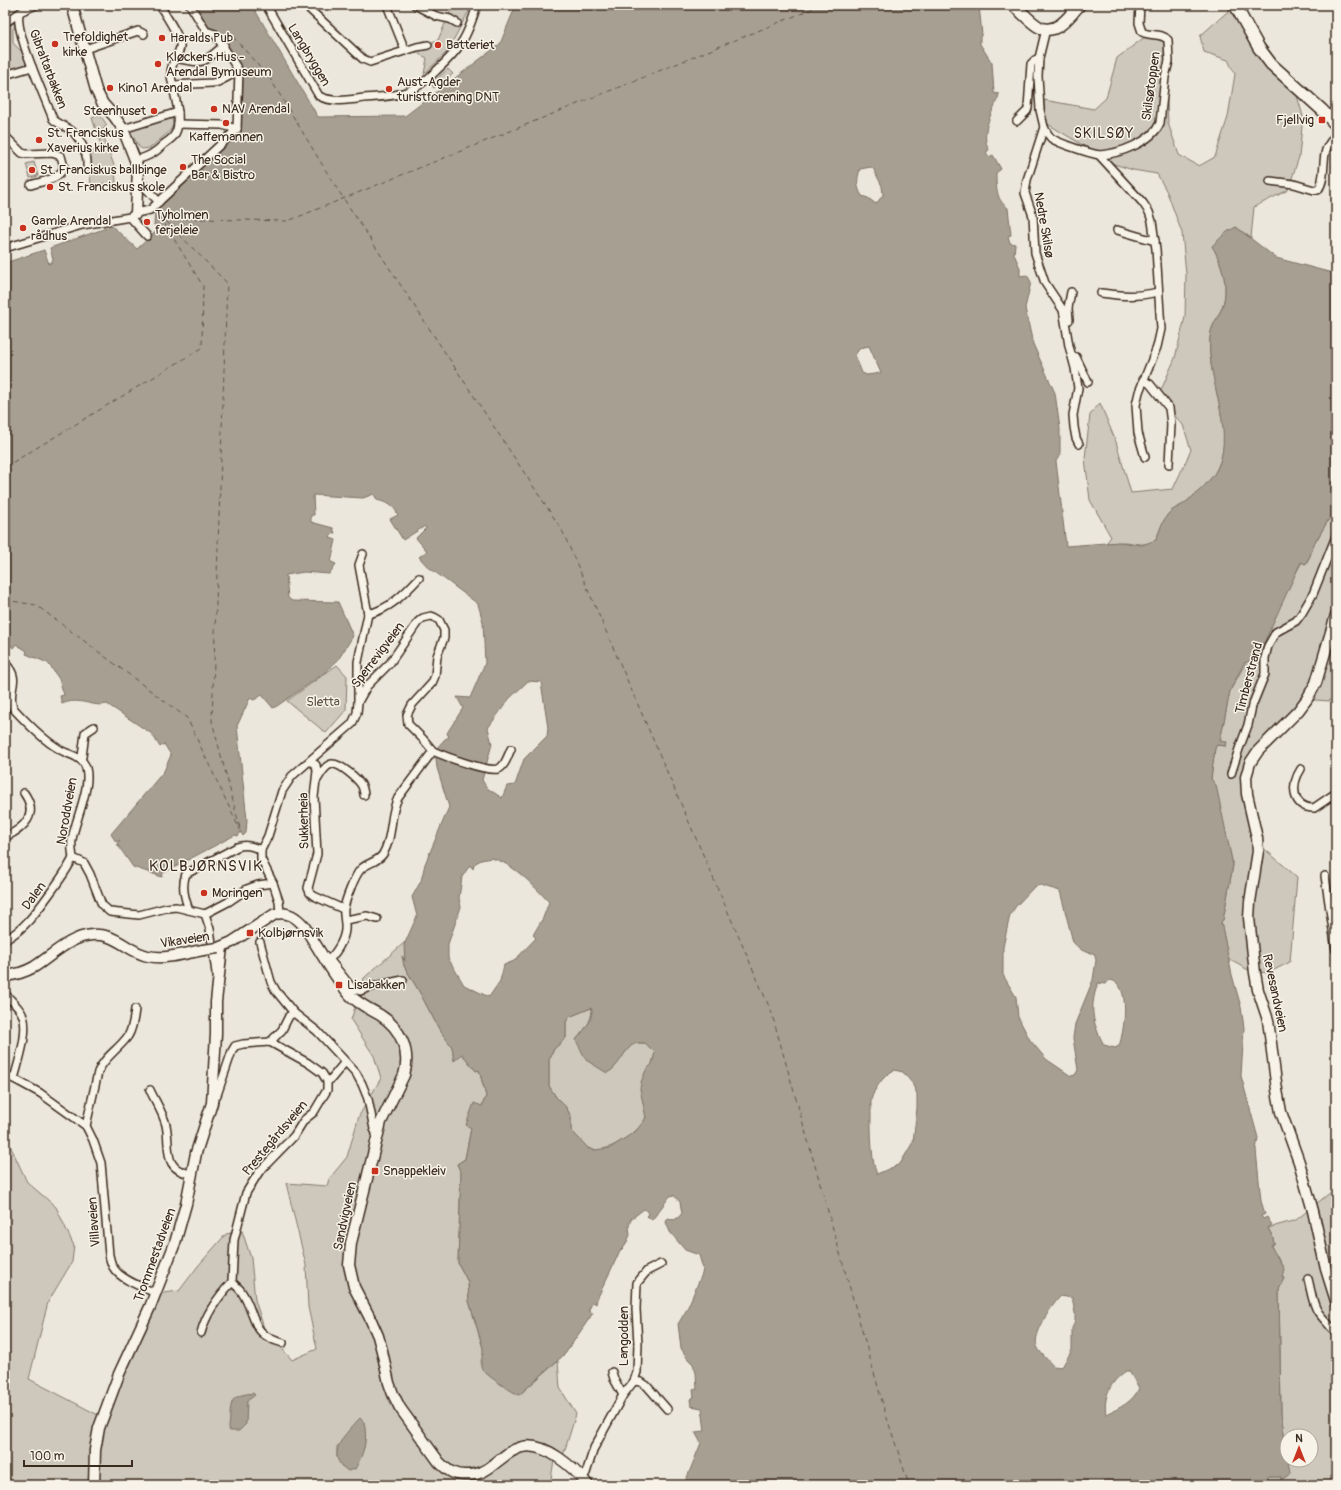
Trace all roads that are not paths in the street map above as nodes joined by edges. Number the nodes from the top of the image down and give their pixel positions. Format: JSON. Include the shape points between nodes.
{"nodes":[{"id":1,"x":36,"y":5,"type":"edge"},
{"id":2,"x":72,"y":5,"type":"edge"},
{"id":3,"x":163,"y":5,"type":"edge"},
{"id":4,"x":190,"y":5,"type":"edge"},
{"id":5,"x":266,"y":5,"type":"edge"},
{"id":6,"x":305,"y":5,"type":"edge"},
{"id":7,"x":387,"y":5,"type":"edge"},
{"id":8,"x":414,"y":5,"type":"edge"},
{"id":9,"x":477,"y":5,"type":"edge"},
{"id":10,"x":1013,"y":5,"type":"edge"},
{"id":11,"x":1079,"y":5,"type":"edge"},
{"id":12,"x":1140,"y":5,"type":"edge"},
{"id":13,"x":1235,"y":5,"type":"edge"},
{"id":14,"x":18,"y":14,"type":"junction"},
{"id":15,"x":5,"y":22,"type":"edge"},
{"id":16,"x":457,"y":23,"type":"dead end"},
{"id":17,"x":1046,"y":29,"type":"junction"},
{"id":18,"x":144,"y":34,"type":"dead end"},
{"id":19,"x":428,"y":45,"type":"dead end"},
{"id":20,"x":224,"y":46,"type":"junction"},
{"id":21,"x":84,"y":49,"type":"junction"},
{"id":22,"x":405,"y":50,"type":"junction"},
{"id":23,"x":174,"y":58,"type":"junction"},
{"id":24,"x":1039,"y":58,"type":"junction"},
{"id":25,"x":32,"y":67,"type":"junction"},
{"id":26,"x":238,"y":71,"type":"junction"},
{"id":27,"x":5,"y":75,"type":"edge"},
{"id":28,"x":173,"y":85,"type":"junction"},
{"id":29,"x":178,"y":112,"type":"junction"},
{"id":30,"x":1017,"y":121,"type":"dead end"},
{"id":31,"x":178,"y":124,"type":"junction"},
{"id":32,"x":1336,"y":125,"type":"edge"},
{"id":33,"x":1044,"y":127,"type":"junction"},
{"id":34,"x":237,"y":129,"type":"junction"},
{"id":35,"x":123,"y":130,"type":"junction"},
{"id":36,"x":1336,"y":134,"type":"edge"},
{"id":37,"x":5,"y":136,"type":"edge"},
{"id":38,"x":1100,"y":155,"type":"junction"},
{"id":39,"x":135,"y":160,"type":"junction"},
{"id":40,"x":87,"y":166,"type":"dead end"},
{"id":41,"x":138,"y":180,"type":"junction"},
{"id":42,"x":1270,"y":181,"type":"dead end"},
{"id":43,"x":31,"y":185,"type":"dead end"},
{"id":44,"x":159,"y":202,"type":"junction"},
{"id":45,"x":133,"y":215,"type":"junction"},
{"id":46,"x":1117,"y":230,"type":"dead end"},
{"id":47,"x":147,"y":236,"type":"dead end"},
{"id":48,"x":1155,"y":241,"type":"junction"},
{"id":49,"x":5,"y":248,"type":"edge"},
{"id":50,"x":1071,"y":292,"type":"dead end"},
{"id":51,"x":1158,"y":292,"type":"junction"},
{"id":52,"x":1101,"y":293,"type":"dead end"},
{"id":53,"x":1067,"y":329,"type":"junction"},
{"id":54,"x":1143,"y":380,"type":"junction"},
{"id":55,"x":1088,"y":382,"type":"dead end"},
{"id":56,"x":1079,"y":444,"type":"dead end"},
{"id":57,"x":1145,"y":457,"type":"dead end"},
{"id":58,"x":1169,"y":464,"type":"dead end"},
{"id":59,"x":1336,"y":536,"type":"edge"},
{"id":60,"x":363,"y":554,"type":"dead end"},
{"id":61,"x":418,"y":578,"type":"dead end"},
{"id":62,"x":368,"y":614,"type":"junction"},
{"id":63,"x":1336,"y":615,"type":"edge"},
{"id":64,"x":5,"y":663,"type":"edge"},
{"id":65,"x":358,"y":702,"type":"junction"},
{"id":66,"x":94,"y":727,"type":"dead end"},
{"id":67,"x":511,"y":749,"type":"dead end"},
{"id":68,"x":433,"y":751,"type":"junction"},
{"id":69,"x":80,"y":759,"type":"junction"},
{"id":70,"x":310,"y":761,"type":"junction"},
{"id":71,"x":1301,"y":769,"type":"dead end"},
{"id":72,"x":1231,"y":774,"type":"dead end"},
{"id":73,"x":315,"y":782,"type":"junction"},
{"id":74,"x":24,"y":793,"type":"dead end"},
{"id":75,"x":1336,"y":793,"type":"edge"},
{"id":76,"x":364,"y":795,"type":"dead end"},
{"id":77,"x":5,"y":837,"type":"edge"},
{"id":78,"x":260,"y":850,"type":"junction"},
{"id":79,"x":73,"y":858,"type":"junction"},
{"id":80,"x":1325,"y":876,"type":"dead end"},
{"id":81,"x":273,"y":883,"type":"junction"},
{"id":82,"x":343,"y":909,"type":"junction"},
{"id":83,"x":189,"y":910,"type":"junction"},
{"id":84,"x":280,"y":913,"type":"junction"},
{"id":85,"x":205,"y":914,"type":"junction"},
{"id":86,"x":377,"y":919,"type":"dead end"},
{"id":87,"x":345,"y":920,"type":"junction"},
{"id":88,"x":5,"y":940,"type":"edge"},
{"id":89,"x":260,"y":942,"type":"dead end"},
{"id":90,"x":220,"y":947,"type":"junction"},
{"id":91,"x":1336,"y":950,"type":"edge"},
{"id":92,"x":328,"y":960,"type":"junction"},
{"id":93,"x":5,"y":976,"type":"edge"},
{"id":94,"x":403,"y":980,"type":"dead end"},
{"id":95,"x":5,"y":994,"type":"edge"},
{"id":96,"x":216,"y":1002,"type":"junction"},
{"id":97,"x":135,"y":1009,"type":"dead end"},
{"id":98,"x":294,"y":1013,"type":"junction"},
{"id":99,"x":270,"y":1042,"type":"junction"},
{"id":100,"x":345,"y":1062,"type":"junction"},
{"id":101,"x":5,"y":1074,"type":"edge"},
{"id":102,"x":14,"y":1079,"type":"junction"},
{"id":103,"x":327,"y":1081,"type":"junction"},
{"id":104,"x":150,"y":1090,"type":"dead end"},
{"id":105,"x":212,"y":1103,"type":"junction"},
{"id":106,"x":86,"y":1126,"type":"junction"},
{"id":107,"x":377,"y":1135,"type":"junction"},
{"id":108,"x":192,"y":1174,"type":"junction"},
{"id":109,"x":661,"y":1264,"type":"dead end"},
{"id":110,"x":1308,"y":1279,"type":"dead end"},
{"id":111,"x":232,"y":1282,"type":"junction"},
{"id":112,"x":156,"y":1293,"type":"junction"},
{"id":113,"x":1336,"y":1301,"type":"edge"},
{"id":114,"x":201,"y":1333,"type":"dead end"},
{"id":115,"x":1336,"y":1334,"type":"edge"},
{"id":116,"x":283,"y":1343,"type":"dead end"},
{"id":117,"x":612,"y":1372,"type":"dead end"},
{"id":118,"x":634,"y":1381,"type":"junction"},
{"id":119,"x":623,"y":1395,"type":"junction"},
{"id":120,"x":666,"y":1409,"type":"dead end"},
{"id":121,"x":585,"y":1481,"type":"edge"},
{"id":122,"x":94,"y":1485,"type":"edge"}],
"edges":[{"from":1,"to":14,"type":"street"},
{"from":2,"to":21,"type":"main road"},
{"from":3,"to":23,"type":"street","via":[[161,7],[179,39],[180,49]]},
{"from":4,"to":20,"type":"street","via":[[206,31],[216,34]]},
{"from":5,"to":9,"type":"street","name":"Langbryggen","via":[[319,96],[332,100],[396,95],[413,90],[455,54],[465,38]]},
{"from":6,"to":22,"type":"street","via":[[363,59],[370,62]]},
{"from":7,"to":22,"type":"street"},
{"from":8,"to":16,"type":"street"},
{"from":10,"to":17,"type":"main road","via":[[1039,27]]},
{"from":11,"to":17,"type":"main road","via":[[1060,25]]},
{"from":12,"to":38,"type":"street","name":"Skilsøtoppen","via":[[1142,32],[1167,38],[1169,52],[1160,123],[1149,137],[1142,141],[1111,154]]},
{"from":13,"to":32,"type":"main road","via":[[1271,64]]},
{"from":14,"to":15,"type":"street"},
{"from":14,"to":25,"type":"street","name":"Gibraltarbakken","via":[[20,35]]},
{"from":17,"to":24,"type":"street"},
{"from":18,"to":21,"type":"street","via":[[138,31]]},
{"from":19,"to":22,"type":"street"},
{"from":20,"to":23,"type":"street","via":[[208,60]]},
{"from":20,"to":26,"type":"street"},
{"from":21,"to":35,"type":"main road","via":[[96,90],[103,104]]},
{"from":23,"to":28,"type":"street","via":[[171,68]]},
{"from":24,"to":30,"type":"street","via":[[1031,64],[1027,111]]},
{"from":24,"to":33,"type":"street","via":[[1038,90]]},
{"from":25,"to":27,"type":"street"},
{"from":25,"to":40,"type":"street","name":"Gibraltarbakken","via":[[53,119],[74,133],[87,158]]},
{"from":26,"to":28,"type":"street","via":[[218,82]]},
{"from":26,"to":34,"type":"street"},
{"from":28,"to":29,"type":"street"},
{"from":29,"to":31,"type":"street"},
{"from":29,"to":35,"type":"street"},
{"from":31,"to":34,"type":"street","via":[[222,125]]},
{"from":31,"to":39,"type":"street","via":[[175,135],[154,153]]},
{"from":33,"to":38,"type":"street","name":"Skilsøtoppen","via":[[1048,135],[1057,141]]},
{"from":33,"to":53,"type":"street","name":"Nedre Skilsø","via":[[1025,193],[1033,216],[1035,253],[1045,283],[1063,310]]},
{"from":34,"to":44,"type":"street"},
{"from":35,"to":39,"type":"main road"},
{"from":36,"to":42,"type":"street","via":[[1326,150],[1318,190]]},
{"from":37,"to":43,"type":"street","via":[[22,153],[52,153],[61,156],[64,167],[57,177]]},
{"from":38,"to":48,"type":"street","via":[[1149,212]]},
{"from":39,"to":41,"type":"main road"},
{"from":41,"to":44,"type":"street"},
{"from":41,"to":45,"type":"main road"},
{"from":44,"to":45,"type":"street","via":[[150,210]]},
{"from":45,"to":47,"type":"street"},
{"from":45,"to":49,"type":"street","via":[[82,225]]},
{"from":46,"to":48,"type":"street"},
{"from":48,"to":51,"type":"street"},
{"from":50,"to":53,"type":"street"},
{"from":51,"to":52,"type":"street","via":[[1143,296]]},
{"from":51,"to":54,"type":"street","via":[[1160,335]]},
{"from":53,"to":55,"type":"street"},
{"from":53,"to":56,"type":"street","name":"Nedre Skilsø","via":[[1078,388],[1073,414]]},
{"from":54,"to":57,"type":"street","via":[[1136,405],[1138,433]]},
{"from":54,"to":58,"type":"street","via":[[1150,384],[1169,408]]},
{"from":59,"to":72,"type":"street","name":"Timberstrand","via":[[1313,594],[1302,613],[1296,622],[1276,632],[1268,646],[1265,674],[1252,706]]},
{"from":60,"to":62,"type":"street","via":[[359,565]]},
{"from":61,"to":62,"type":"street","via":[[395,601],[377,612]]},
{"from":62,"to":65,"type":"street","via":[[359,656]]},
{"from":63,"to":113,"type":"main road","name":"Revesandveien","via":[[1316,683],[1298,711],[1258,751],[1250,763],[1246,777],[1258,851],[1250,902],[1258,990],[1268,1020],[1282,1112],[1300,1162]]},
{"from":64,"to":69,"type":"street","name":"Noroddveien","via":[[12,670],[14,679],[11,695],[13,708],[59,749]]},
{"from":65,"to":68,"type":"street","name":"Sperrevigveien","via":[[367,686],[390,663],[418,622],[431,616],[439,620],[444,630],[444,638],[437,656],[435,676],[406,715],[408,724]]},
{"from":65,"to":70,"type":"street","name":"Sperrevigveien","via":[[352,724]]},
{"from":66,"to":69,"type":"street","via":[[85,733]]},
{"from":67,"to":68,"type":"street","name":"Sperrevigveien","via":[[503,766],[498,769],[486,768]]},
{"from":68,"to":82,"type":"street","via":[[394,806],[392,828],[382,855],[360,870]]},
{"from":69,"to":79,"type":"street","name":"Noroddveien","via":[[86,770],[86,784],[83,804],[72,838]]},
{"from":70,"to":73,"type":"street","name":"Sukkerheia","via":[[316,765]]},
{"from":70,"to":78,"type":"street","name":"Sperrevigveien","via":[[292,776],[282,791],[268,836]]},
{"from":71,"to":75,"type":"street","via":[[1295,783],[1295,793],[1299,803],[1304,807],[1314,808]]},
{"from":73,"to":76,"type":"street","name":"Sukkerheia","via":[[328,766],[340,766],[357,779]]},
{"from":73,"to":82,"type":"street","name":"Sukkerheia","via":[[317,854],[308,888],[314,896]]},
{"from":74,"to":77,"type":"street","via":[[30,804],[30,815],[19,829]]},
{"from":78,"to":81,"type":"street"},
{"from":78,"to":83,"type":"street","via":[[249,845],[237,847],[186,874],[184,896]]},
{"from":79,"to":83,"type":"street","name":"Noroddveien","via":[[84,863],[102,905],[110,912],[139,915],[166,908]]},
{"from":79,"to":88,"type":"street","name":"Dalen","via":[[64,875],[30,920]]},
{"from":80,"to":91,"type":"street"},
{"from":81,"to":84,"type":"street"},
{"from":81,"to":85,"type":"street","via":[[247,889]]},
{"from":82,"to":87,"type":"street"},
{"from":83,"to":85,"type":"street","name":"Noroddveien"},
{"from":84,"to":90,"type":"main road","name":"Vikaveien","via":[[270,916]]},
{"from":84,"to":92,"type":"main road","name":"Sandvigveien","via":[[299,920]]},
{"from":85,"to":96,"type":"street","name":"Trommestadveien","via":[[214,954]]},
{"from":86,"to":87,"type":"street","via":[[360,916]]},
{"from":87,"to":92,"type":"street","via":[[343,938]]},
{"from":89,"to":98,"type":"street","via":[[271,982]]},
{"from":90,"to":93,"type":"main road","name":"Vikaveien","bridge":true,"via":[[156,957],[139,953],[108,936],[88,935],[65,944],[29,969]]},
{"from":90,"to":96,"type":"main road","name":"Trommestadveien"},
{"from":92,"to":94,"type":"street","via":[[353,989],[360,991]]},
{"from":92,"to":107,"type":"main road","name":"Sandvigveien","via":[[351,996],[386,1019],[397,1032],[405,1048],[407,1062],[404,1075]]},
{"from":95,"to":102,"type":"street","via":[[24,1017],[23,1044]]},
{"from":96,"to":105,"type":"main road","name":"Trommestadveien"},
{"from":97,"to":106,"type":"street","via":[[128,1036],[102,1064],[98,1072]]},
{"from":98,"to":99,"type":"street"},
{"from":98,"to":100,"type":"street","via":[[317,1031]]},
{"from":99,"to":103,"type":"street","via":[[318,1070]]},
{"from":99,"to":105,"type":"street","via":[[235,1046]]},
{"from":100,"to":103,"type":"street","name":"Prestegårdsveien"},
{"from":100,"to":107,"type":"street","via":[[362,1084]]},
{"from":101,"to":102,"type":"street","name":"Villaveien"},
{"from":102,"to":106,"type":"street","name":"Villaveien","via":[[40,1093]]},
{"from":103,"to":111,"type":"street","name":"Prestegårdsveien","via":[[327,1090],[314,1112],[259,1172],[246,1193],[234,1240]]},
{"from":104,"to":108,"type":"street","via":[[166,1123],[170,1162],[178,1170]]},
{"from":105,"to":108,"type":"main road","name":"Trommestadveien"},
{"from":106,"to":112,"type":"street","name":"Villaveien","via":[[101,1163],[109,1255],[113,1268],[130,1282]]},
{"from":107,"to":121,"type":"main road","name":"Sandvigveien","via":[[351,1243],[349,1265],[356,1294],[378,1336],[389,1383],[400,1408],[439,1462],[454,1474],[482,1473],[512,1452],[522,1447],[530,1447],[542,1449],[556,1456]]},
{"from":108,"to":112,"type":"main road","name":"Trommestadveien","via":[[175,1243]]},
{"from":109,"to":118,"type":"street","name":"Langodden","via":[[647,1271],[637,1283],[638,1344],[637,1372]]},
{"from":110,"to":115,"type":"street","via":[[1318,1312]]},
{"from":111,"to":114,"type":"street","via":[[204,1320]]},
{"from":111,"to":116,"type":"street","via":[[241,1291],[255,1324],[263,1334],[271,1341]]},
{"from":112,"to":122,"type":"main road","name":"Trommestadveien","via":[[119,1374],[99,1428],[95,1450]]},
{"from":117,"to":119,"type":"street"},
{"from":118,"to":119,"type":"street","name":"Langodden"},
{"from":118,"to":120,"type":"street","via":[[647,1386]]},
{"from":119,"to":121,"type":"street","name":"Langodden","via":[[594,1448]]}]}
